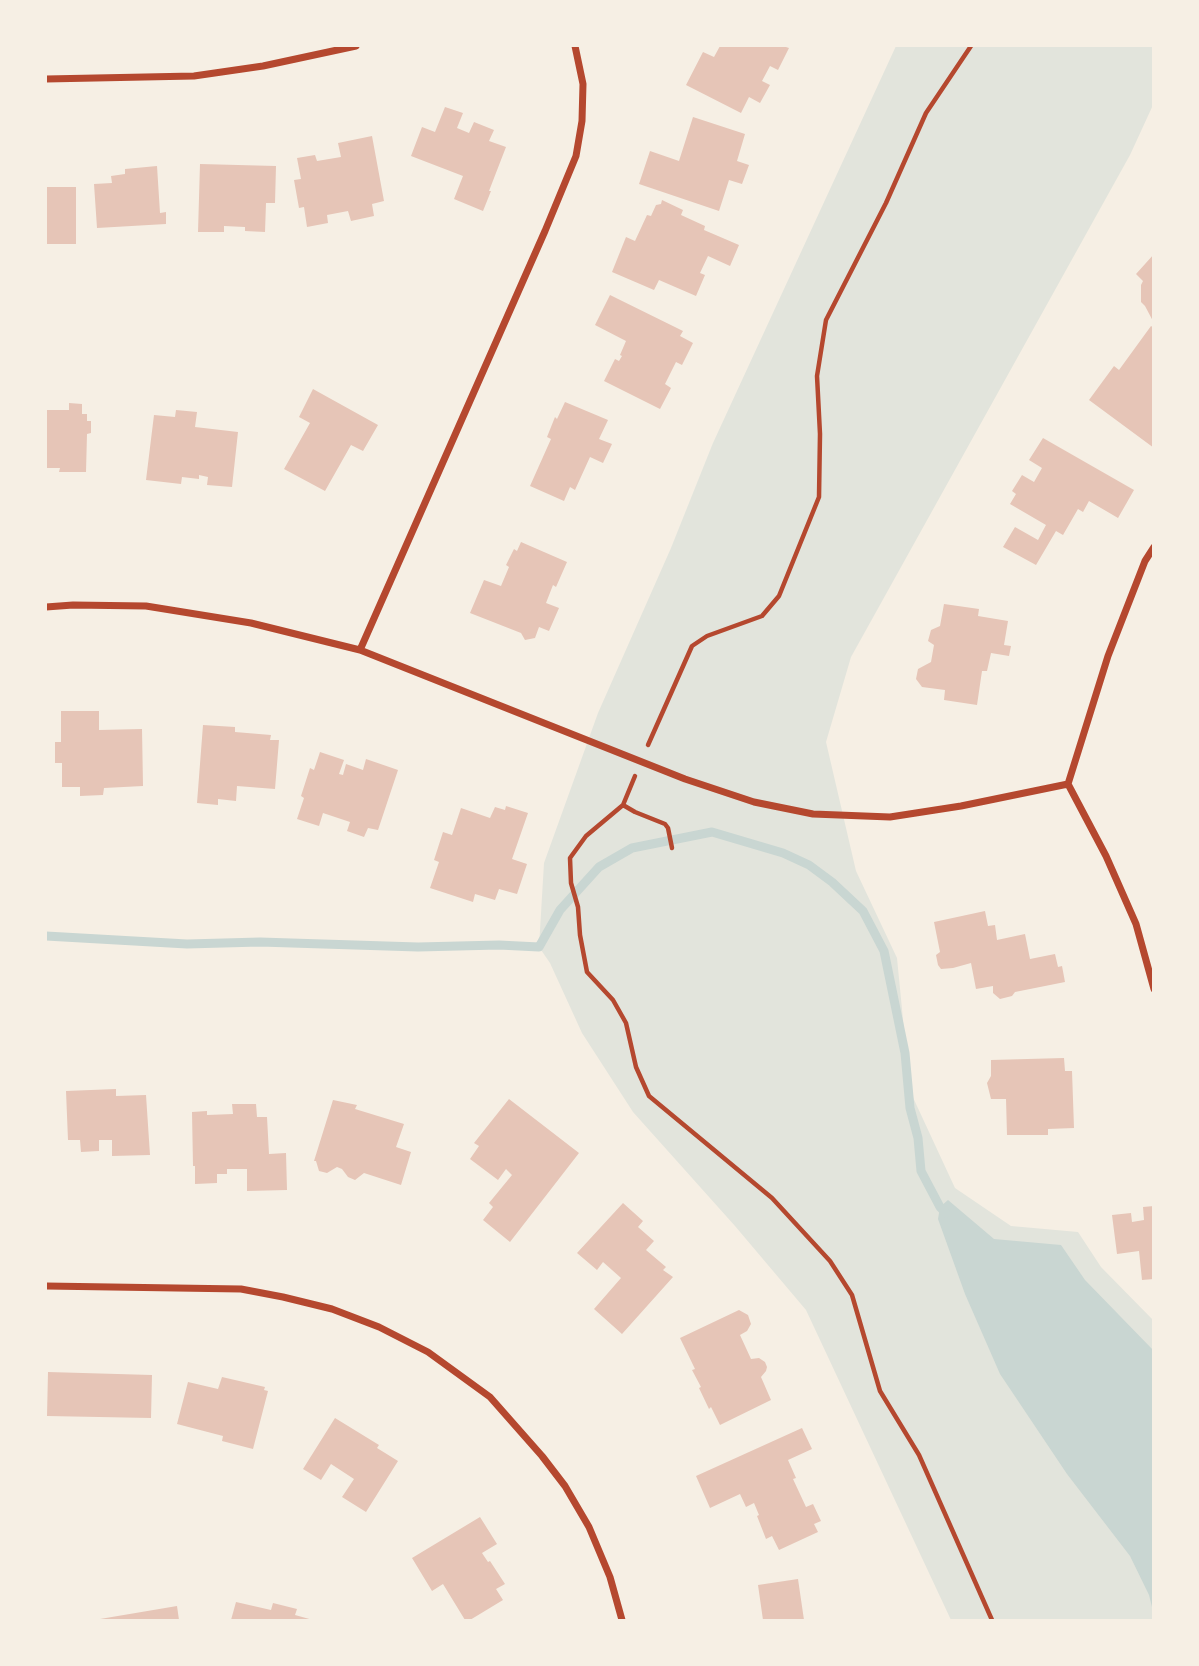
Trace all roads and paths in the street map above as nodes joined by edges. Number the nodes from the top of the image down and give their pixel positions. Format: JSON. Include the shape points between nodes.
{"nodes":[{"id":1,"x":356,"y":46,"type":"edge"},
{"id":2,"x":575,"y":46,"type":"edge"},
{"id":3,"x":971,"y":46,"type":"edge"},
{"id":4,"x":46,"y":79,"type":"edge"},
{"id":5,"x":1153,"y":547,"type":"edge"},
{"id":6,"x":46,"y":607,"type":"edge"},
{"id":7,"x":360,"y":650,"type":"junction"},
{"id":8,"x":641,"y":762,"type":"junction"},
{"id":9,"x":1068,"y":784,"type":"junction"},
{"id":10,"x":623,"y":805,"type":"junction"},
{"id":11,"x":672,"y":848,"type":"dead end"},
{"id":12,"x":1153,"y":989,"type":"edge"},
{"id":13,"x":46,"y":1286,"type":"edge"},
{"id":14,"x":622,"y":1620,"type":"edge"},
{"id":15,"x":992,"y":1620,"type":"edge"}],
"edges":[{"from":1,"to":4,"type":"street","via":[[194,76]]},
{"from":2,"to":7,"type":"street","via":[[583,84],[576,156]]},
{"from":3,"to":8,"type":"path","via":[[926,113],[826,320],[817,376],[819,497],[779,596],[762,616],[692,646]]},
{"from":5,"to":9,"type":"street","via":[[1108,656]]},
{"from":6,"to":7,"type":"street","via":[[146,606],[251,623]]},
{"from":7,"to":8,"type":"street"},
{"from":8,"to":9,"type":"street","via":[[754,802],[813,814],[890,817]]},
{"from":8,"to":10,"type":"path"},
{"from":9,"to":12,"type":"street","via":[[1136,924]]},
{"from":10,"to":11,"type":"path","via":[[665,824]]},
{"from":10,"to":15,"type":"path","via":[[586,836],[570,858],[570,883],[587,972],[613,1000],[626,1023],[636,1067],[649,1096],[772,1198],[831,1261],[852,1295],[880,1391],[919,1455]]},
{"from":13,"to":14,"type":"street","via":[[242,1289],[332,1309],[428,1352],[490,1398],[565,1486],[605,1564]]}]}
